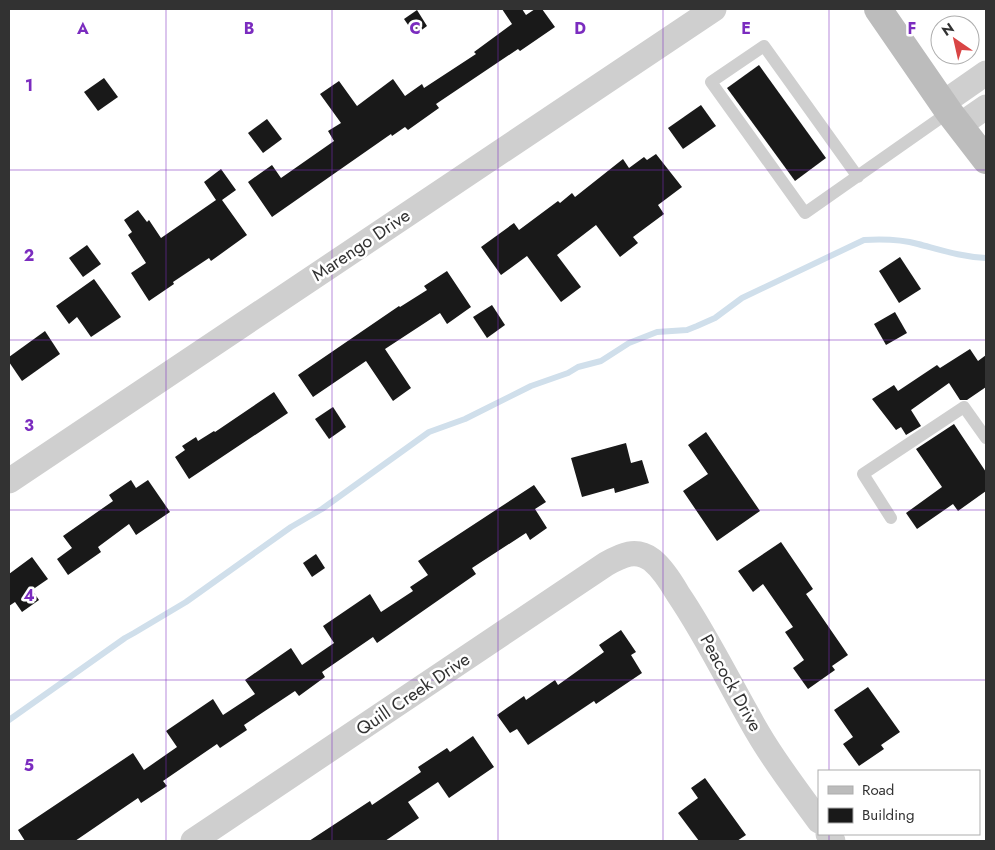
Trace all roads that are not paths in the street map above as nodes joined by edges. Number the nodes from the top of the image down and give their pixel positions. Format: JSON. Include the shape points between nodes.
{"nodes":[{"id":1,"x":878,"y":9,"type":"edge"},
{"id":2,"x":702,"y":12,"type":"edge"},
{"id":3,"x":986,"y":73,"type":"edge"},
{"id":4,"x":986,"y":107,"type":"edge"},
{"id":5,"x":951,"y":113,"type":"junction"},
{"id":6,"x":986,"y":160,"type":"edge"},
{"id":7,"x":858,"y":177,"type":"junction"},
{"id":8,"x":986,"y":438,"type":"edge"},
{"id":9,"x":9,"y":481,"type":"edge"},
{"id":10,"x":891,"y":518,"type":"dead end"},
{"id":11,"x":635,"y":554,"type":"joint"},
{"id":12,"x":818,"y":820,"type":"edge"},
{"id":13,"x":193,"y":841,"type":"edge"}],
"edges":[{"from":1,"to":5,"type":"main road"},
{"from":2,"to":9,"type":"street","name":"Marengo Drive"},
{"from":3,"to":5,"type":"street"},
{"from":4,"to":5,"type":"street"},
{"from":5,"to":6,"type":"main road"},
{"from":5,"to":7,"type":"lane"},
{"from":7,"to":7,"type":"lane","via":[[805,213],[711,82],[764,46]]},
{"from":8,"to":10,"type":"lane","via":[[964,407],[864,474]]},
{"from":11,"to":12,"type":"street","name":"Peacock Drive","via":[[653,560],[668,579],[711,646],[774,759]]},
{"from":11,"to":13,"type":"street","name":"Quill Creek Drive","via":[[624,554],[606,564]]}]}
